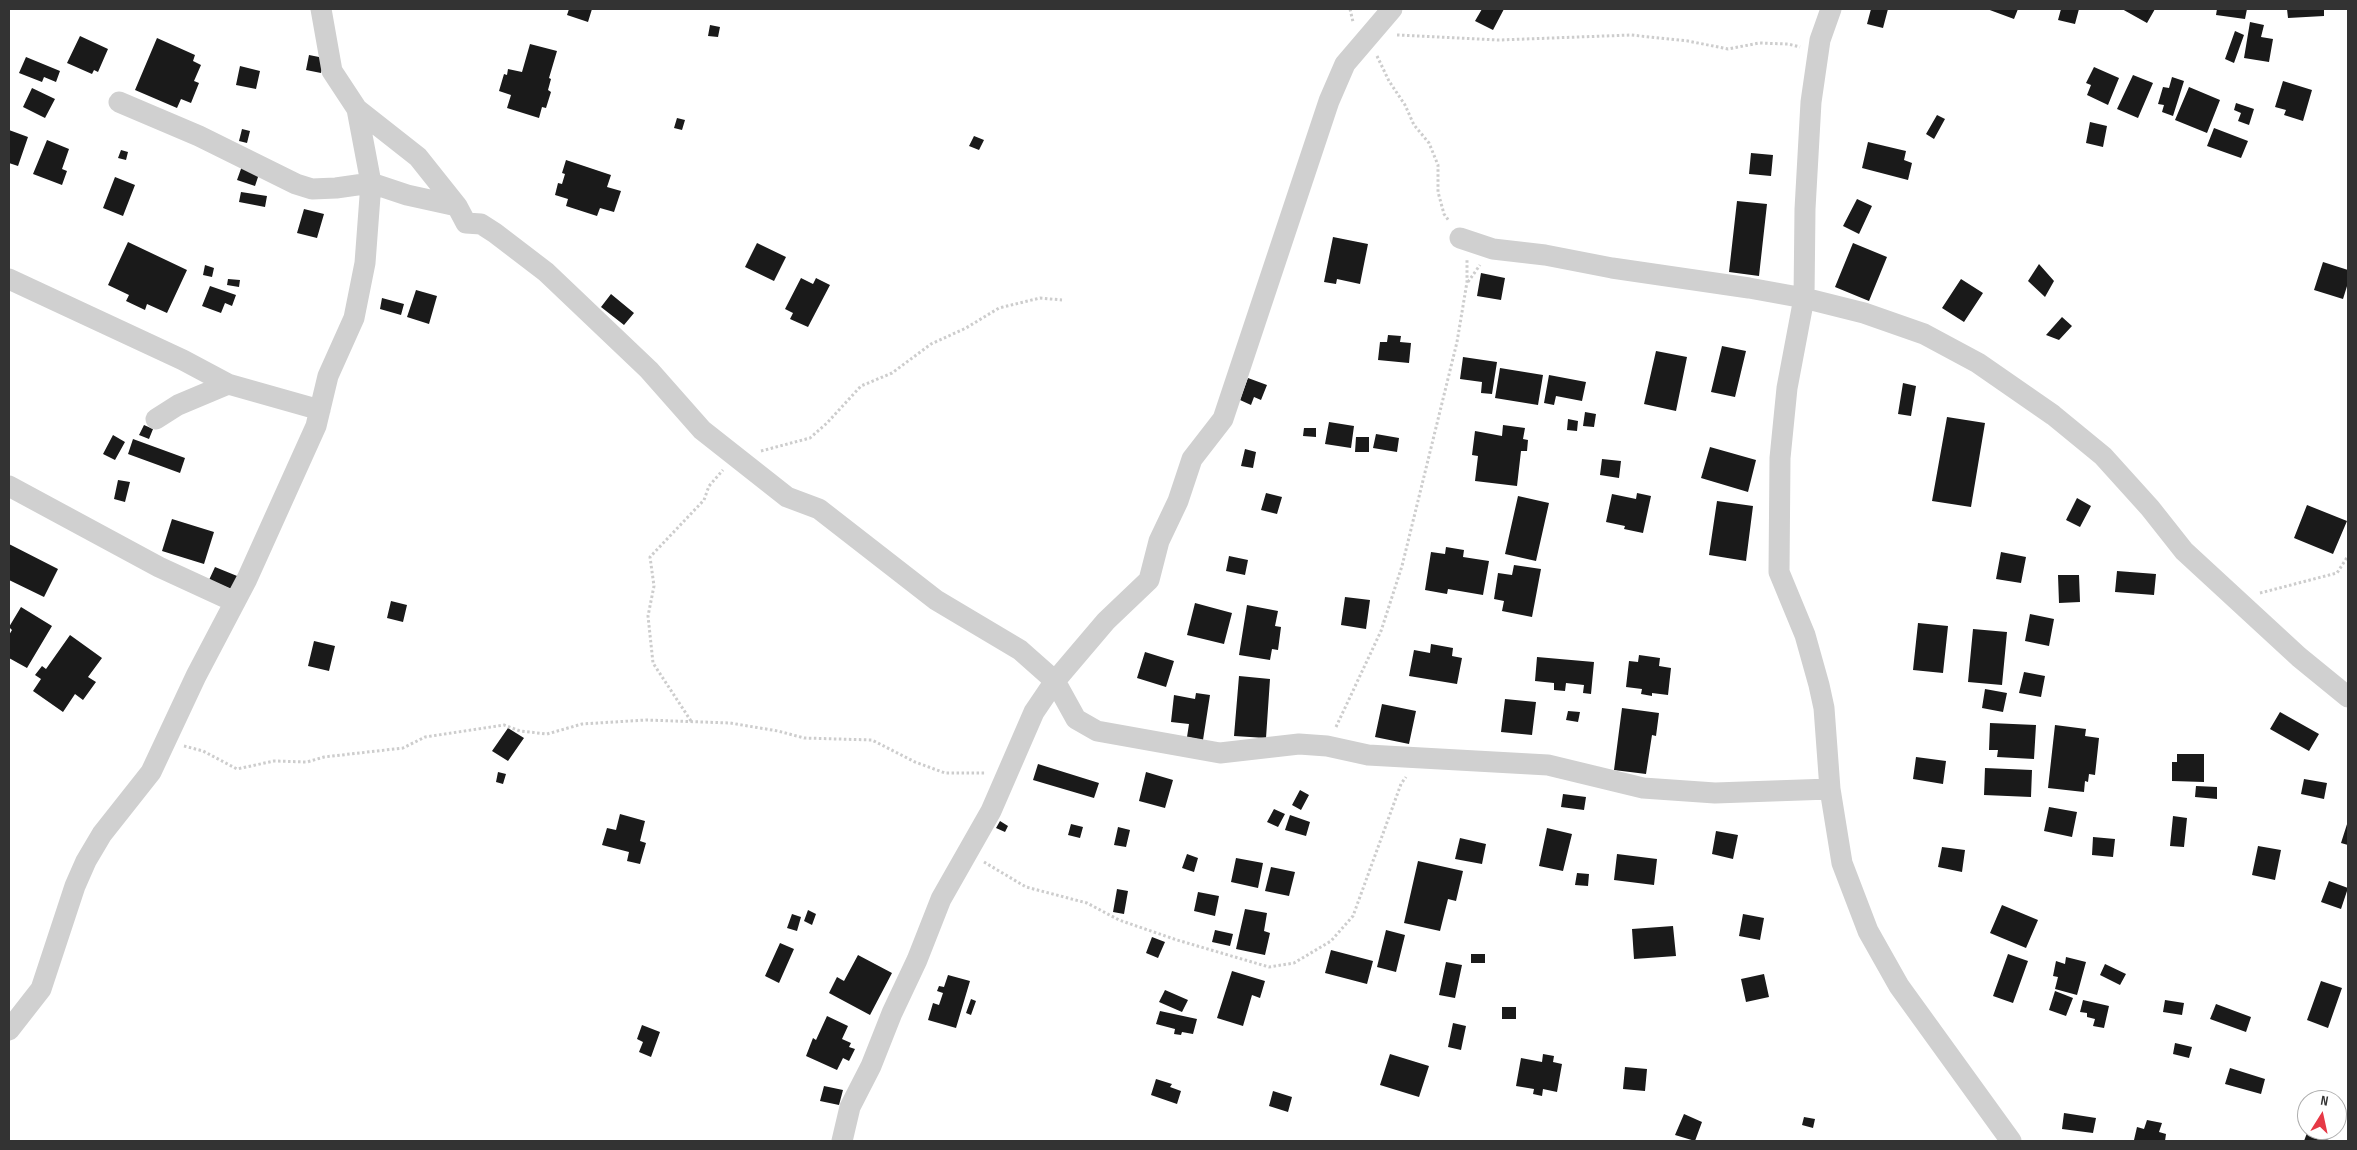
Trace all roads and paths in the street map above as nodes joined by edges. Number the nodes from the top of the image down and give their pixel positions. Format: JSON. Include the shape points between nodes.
{"nodes":[{"id":1,"x":321,"y":9,"type":"edge"},
{"id":2,"x":1350,"y":9,"type":"edge"},
{"id":3,"x":1392,"y":9,"type":"edge"},
{"id":4,"x":1831,"y":9,"type":"edge"},
{"id":5,"x":1366,"y":38,"type":"junction"},
{"id":6,"x":1818,"y":52,"type":"junction"},
{"id":7,"x":120,"y":102,"type":"dead end"},
{"id":8,"x":357,"y":108,"type":"junction"},
{"id":9,"x":371,"y":183,"type":"junction"},
{"id":10,"x":457,"y":206,"type":"junction"},
{"id":11,"x":1460,"y":238,"type":"junction"},
{"id":12,"x":9,"y":280,"type":"edge"},
{"id":13,"x":1804,"y":298,"type":"junction"},
{"id":14,"x":1062,"y":300,"type":"dead end"},
{"id":15,"x":228,"y":384,"type":"junction"},
{"id":16,"x":320,"y":410,"type":"junction"},
{"id":17,"x":156,"y":419,"type":"dead end"},
{"id":18,"x":738,"y":459,"type":"junction"},
{"id":19,"x":9,"y":486,"type":"edge"},
{"id":20,"x":9,"y":500,"type":"edge"},
{"id":21,"x":47,"y":507,"type":"junction"},
{"id":22,"x":2348,"y":556,"type":"edge"},
{"id":23,"x":2238,"y":599,"type":"junction"},
{"id":24,"x":235,"y":602,"type":"junction"},
{"id":25,"x":1055,"y":680,"type":"junction"},
{"id":26,"x":2348,"y":697,"type":"edge"},
{"id":27,"x":691,"y":721,"type":"junction"},
{"id":28,"x":165,"y":741,"type":"junction"},
{"id":29,"x":1327,"y":746,"type":"junction"},
{"id":30,"x":1422,"y":758,"type":"junction"},
{"id":31,"x":1006,"y":774,"type":"junction"},
{"id":32,"x":1830,"y":789,"type":"junction"},
{"id":33,"x":968,"y":853,"type":"junction"},
{"id":34,"x":9,"y":1030,"type":"edge"},
{"id":35,"x":842,"y":1141,"type":"edge"},
{"id":36,"x":2011,"y":1141,"type":"edge"}],
"edges":[{"from":1,"to":8,"type":"street","via":[[332,71]]},
{"from":2,"to":5,"type":"path","via":[[1352,20]]},
{"from":3,"to":5,"type":"street"},
{"from":4,"to":6,"type":"street"},
{"from":5,"to":6,"type":"path","via":[[1402,34],[1499,40],[1631,35],[1728,49],[1759,43],[1788,44]]},
{"from":5,"to":11,"type":"path","via":[[1414,125],[1429,143],[1438,165],[1438,192],[1444,214]]},
{"from":5,"to":25,"type":"street","via":[[1345,64],[1329,101],[1223,419],[1192,459],[1178,501],[1159,542],[1150,580],[1106,621]]},
{"from":6,"to":13,"type":"street","via":[[1805,209]]},
{"from":7,"to":9,"type":"street","via":[[199,136],[296,184],[312,189]]},
{"from":8,"to":9,"type":"street"},
{"from":8,"to":10,"type":"street","via":[[418,158]]},
{"from":9,"to":10,"type":"street"},
{"from":9,"to":16,"type":"street","via":[[365,262],[354,318],[328,376]]},
{"from":10,"to":18,"type":"street","via":[[466,223],[481,224],[546,272],[649,370],[702,430]]},
{"from":11,"to":13,"type":"street","via":[[1493,249]]},
{"from":11,"to":29,"type":"path","via":[[1466,250],[1467,282],[1457,342],[1402,566],[1381,631]]},
{"from":12,"to":15,"type":"street"},
{"from":13,"to":23,"type":"street","via":[[1864,313],[1924,334],[1985,368],[2053,415],[2103,456],[2184,551]]},
{"from":13,"to":32,"type":"street","via":[[1787,388],[1780,458],[1779,572],[1805,635],[1819,685],[1824,708]]},
{"from":14,"to":18,"type":"path","via":[[1040,298],[998,308],[966,328],[930,344],[892,372],[861,386],[810,438],[746,453]]},
{"from":15,"to":16,"type":"street"},
{"from":15,"to":17,"type":"street","via":[[178,405]]},
{"from":16,"to":24,"type":"street","via":[[286,496]]},
{"from":18,"to":25,"type":"street","via":[[787,497],[819,509],[936,600],[1020,650]]},
{"from":18,"to":27,"type":"path","via":[[725,468],[709,486],[704,500],[650,557],[654,586],[648,616],[653,663]]},
{"from":19,"to":21,"type":"street"},
{"from":20,"to":21,"type":"street"},
{"from":21,"to":24,"type":"street","via":[[159,567]]},
{"from":22,"to":23,"type":"path","via":[[2337,573]]},
{"from":23,"to":26,"type":"street"},
{"from":24,"to":28,"type":"street"},
{"from":25,"to":29,"type":"street","via":[[1076,719],[1097,731],[1220,753],[1284,745]]},
{"from":25,"to":31,"type":"street","via":[[1034,712]]},
{"from":27,"to":28,"type":"path","via":[[582,724],[547,734],[520,731],[504,725],[425,737],[403,748],[306,762],[274,761],[237,769],[203,752]]},
{"from":27,"to":31,"type":"path","via":[[730,723],[804,738],[872,740],[914,762],[945,773]]},
{"from":28,"to":34,"type":"street","via":[[151,772],[102,834],[86,861],[41,989]]},
{"from":29,"to":30,"type":"street","via":[[1368,755]]},
{"from":30,"to":32,"type":"street","via":[[1548,765],[1643,788],[1715,794]]},
{"from":30,"to":33,"type":"path","via":[[1400,784],[1353,916],[1331,941],[1294,963],[1268,967],[1168,937],[1119,920],[1086,903],[1026,887]]},
{"from":31,"to":33,"type":"street","via":[[991,811]]},
{"from":32,"to":36,"type":"street","via":[[1842,863],[1868,931],[1899,986]]},
{"from":33,"to":35,"type":"street","via":[[941,899],[871,1066],[850,1107]]}]}
